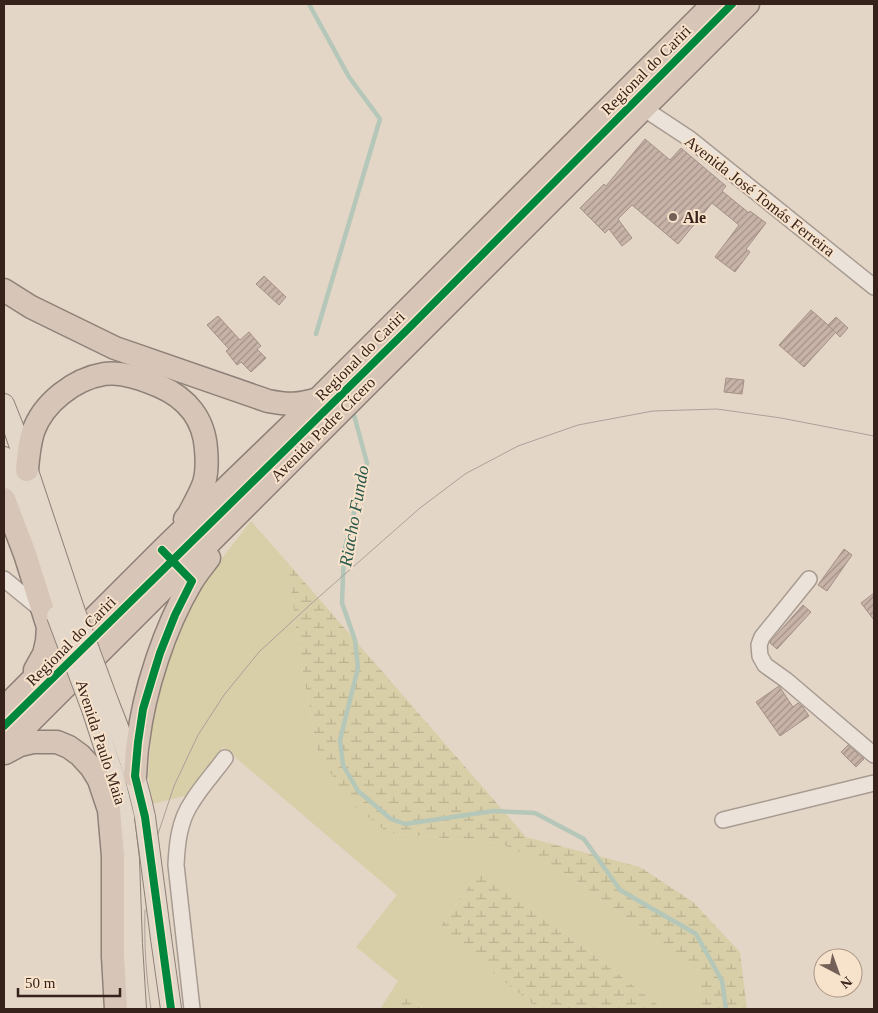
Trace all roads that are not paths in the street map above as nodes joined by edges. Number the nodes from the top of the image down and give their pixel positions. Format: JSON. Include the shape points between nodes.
{"nodes":[{"id":1,"x":713,"y":4,"type":"edge"},
{"id":2,"x":748,"y":4,"type":"edge"},
{"id":3,"x":643,"y":108,"type":"junction"},
{"id":4,"x":874,"y":287,"type":"edge"},
{"id":5,"x":4,"y":290,"type":"edge"},
{"id":6,"x":318,"y":399,"type":"junction"},
{"id":7,"x":4,"y":404,"type":"edge"},
{"id":8,"x":4,"y":458,"type":"edge"},
{"id":9,"x":28,"y":470,"type":"junction"},
{"id":10,"x":4,"y":499,"type":"edge"},
{"id":11,"x":252,"y":501,"type":"junction"},
{"id":12,"x":162,"y":550,"type":"junction"},
{"id":13,"x":4,"y":579,"type":"edge"},
{"id":14,"x":809,"y":579,"type":"dead end"},
{"id":15,"x":59,"y":612,"type":"junction"},
{"id":16,"x":24,"y":689,"type":"junction"},
{"id":17,"x":4,"y":708,"type":"edge"},
{"id":18,"x":101,"y":708,"type":"junction"},
{"id":19,"x":4,"y":748,"type":"edge"},
{"id":20,"x":4,"y":753,"type":"edge"},
{"id":21,"x":874,"y":755,"type":"edge"},
{"id":22,"x":225,"y":758,"type":"dead end"},
{"id":23,"x":135,"y":776,"type":"junction"},
{"id":24,"x":874,"y":782,"type":"edge"},
{"id":25,"x":723,"y":820,"type":"dead end"},
{"id":26,"x":116,"y":1009,"type":"edge"},
{"id":27,"x":136,"y":1009,"type":"edge"},
{"id":28,"x":171,"y":1009,"type":"edge"},
{"id":29,"x":192,"y":1009,"type":"edge"}],
"edges":[{"from":1,"to":6,"type":"highway","name":"Avenida Padre Cícero"},
{"from":2,"to":3,"type":"highway","name":"Avenida Padre Cícero"},
{"from":3,"to":4,"type":"street","name":"Avenida José Tomás Ferreira","via":[[690,139]]},
{"from":3,"to":11,"type":"highway","name":"Avenida Padre Cícero"},
{"from":5,"to":6,"type":"highway","via":[[31,307],[115,348],[268,401],[300,404]]},
{"from":6,"to":12,"type":"highway","name":"Avenida Padre Cícero"},
{"from":7,"to":9,"type":"main road"},
{"from":8,"to":15,"type":"main road"},
{"from":9,"to":12,"type":"highway","via":[[34,430],[44,412],[62,393],[85,380],[105,374],[131,376],[169,390],[197,416],[206,437],[207,459],[204,482],[189,514]]},
{"from":9,"to":15,"type":"main road"},
{"from":10,"to":15,"type":"highway","via":[[25,554]]},
{"from":11,"to":19,"type":"highway","name":"Avenida Padre Cícero"},
{"from":11,"to":23,"type":"highway","via":[[244,519],[192,581],[175,615],[143,709]]},
{"from":12,"to":16,"type":"highway","name":"Avenida Padre Cícero"},
{"from":13,"to":15,"type":"street"},
{"from":14,"to":21,"type":"street","via":[[762,636],[760,656],[765,665]]},
{"from":15,"to":16,"type":"highway","via":[[48,627],[44,654]]},
{"from":15,"to":18,"type":"main road","bridge":true},
{"from":16,"to":17,"type":"highway","name":"Avenida Padre Cícero"},
{"from":18,"to":23,"type":"main road","via":[[120,732]]},
{"from":18,"to":27,"type":"main road","name":"Avenida Paulo Maia","via":[[124,817],[129,859]]},
{"from":20,"to":26,"type":"highway","via":[[33,742],[57,742],[80,755],[99,780],[109,810],[113,856]]},
{"from":22,"to":29,"type":"street","via":[[191,803],[177,845],[176,873]]},
{"from":23,"to":28,"type":"main road","bridge":true,"via":[[144,817]]},
{"from":24,"to":25,"type":"street"}]}
